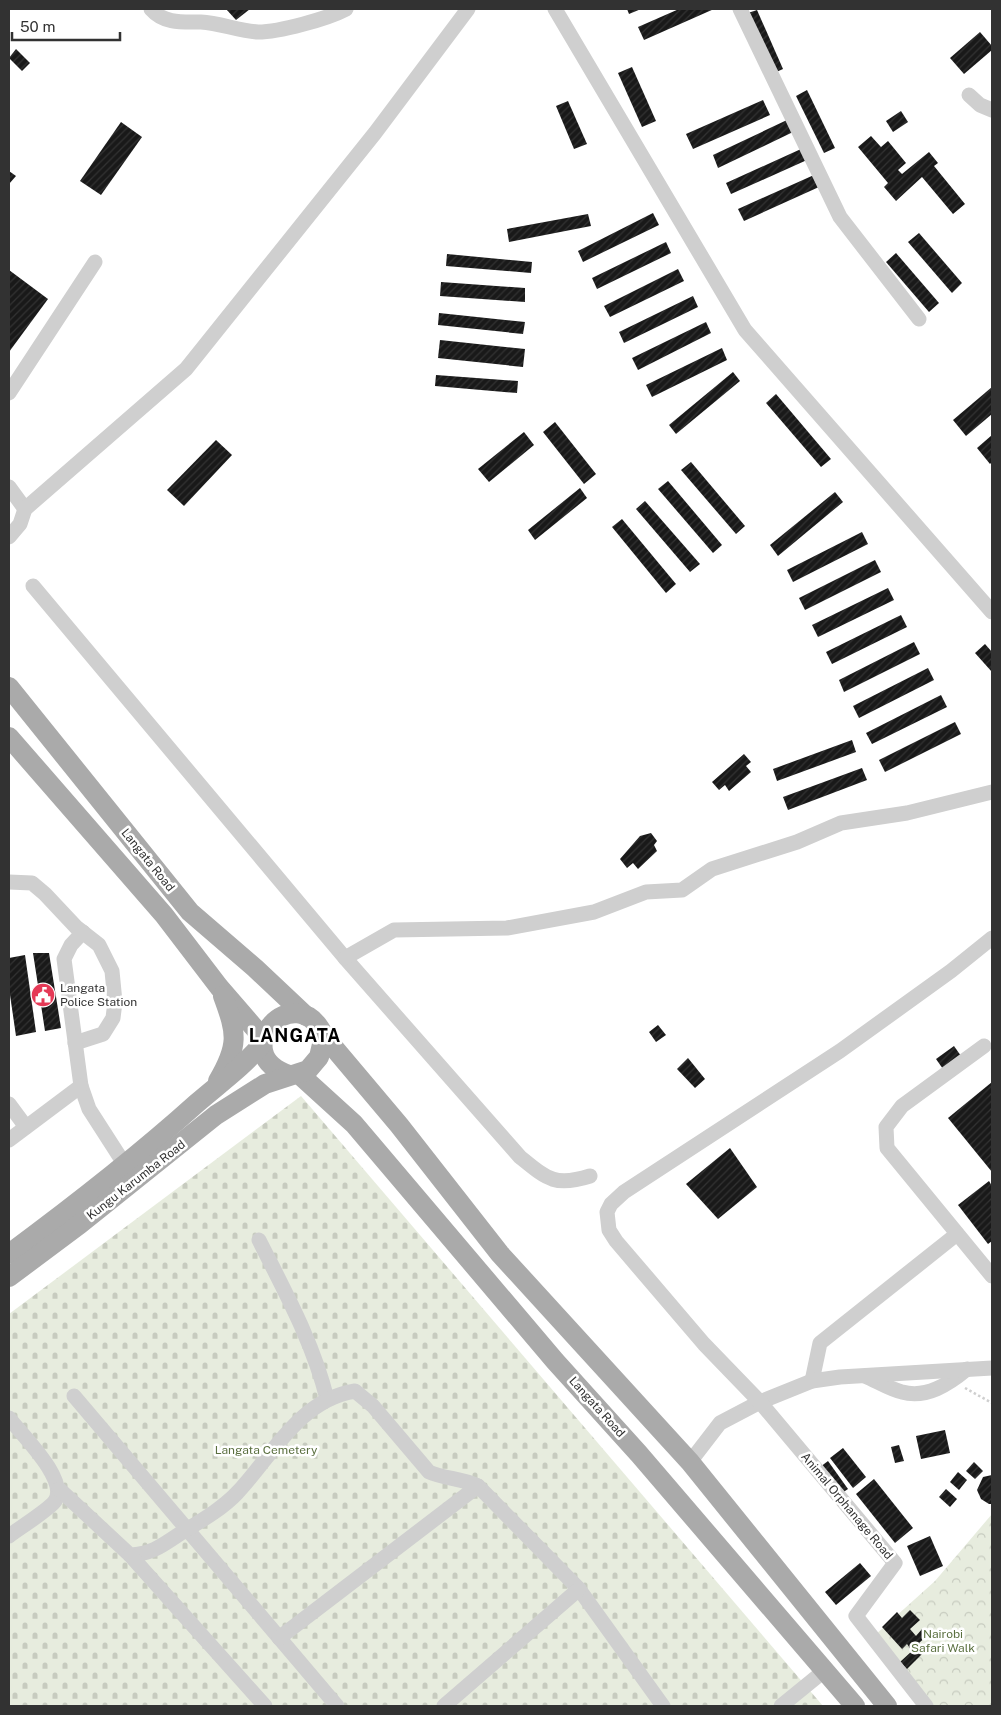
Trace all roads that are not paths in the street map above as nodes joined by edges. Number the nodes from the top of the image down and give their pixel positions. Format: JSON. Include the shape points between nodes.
{"nodes":[{"id":1,"x":151,"y":9,"type":"edge"},
{"id":2,"x":346,"y":9,"type":"edge"},
{"id":3,"x":468,"y":9,"type":"edge"},
{"id":4,"x":555,"y":9,"type":"edge"},
{"id":5,"x":740,"y":9,"type":"edge"},
{"id":6,"x":969,"y":95,"type":"dead end"},
{"id":7,"x":992,"y":110,"type":"edge"},
{"id":8,"x":95,"y":262,"type":"dead end"},
{"id":9,"x":919,"y":319,"type":"dead end"},
{"id":10,"x":9,"y":393,"type":"edge"},
{"id":11,"x":9,"y":487,"type":"edge"},
{"id":12,"x":25,"y":509,"type":"junction"},
{"id":13,"x":9,"y":537,"type":"edge"},
{"id":14,"x":33,"y":586,"type":"dead end"},
{"id":15,"x":992,"y":612,"type":"edge"},
{"id":16,"x":9,"y":687,"type":"edge"},
{"id":17,"x":9,"y":737,"type":"edge"},
{"id":18,"x":992,"y":792,"type":"edge"},
{"id":19,"x":9,"y":882,"type":"edge"},
{"id":20,"x":83,"y":932,"type":"junction"},
{"id":21,"x":992,"y":938,"type":"edge"},
{"id":22,"x":344,"y":958,"type":"junction"},
{"id":23,"x":219,"y":987,"type":"junction"},
{"id":24,"x":306,"y":1016,"type":"junction"},
{"id":25,"x":324,"y":1036,"type":"junction"},
{"id":26,"x":263,"y":1041,"type":"junction"},
{"id":27,"x":75,"y":1043,"type":"junction"},
{"id":28,"x":984,"y":1046,"type":"dead end"},
{"id":29,"x":294,"y":1074,"type":"junction"},
{"id":30,"x":81,"y":1086,"type":"junction"},
{"id":31,"x":212,"y":1090,"type":"junction"},
{"id":32,"x":9,"y":1104,"type":"edge"},
{"id":33,"x":26,"y":1127,"type":"junction"},
{"id":34,"x":9,"y":1140,"type":"edge"},
{"id":35,"x":125,"y":1165,"type":"junction"},
{"id":36,"x":590,"y":1176,"type":"dead end"},
{"id":37,"x":957,"y":1234,"type":"junction"},
{"id":38,"x":259,"y":1240,"type":"dead end"},
{"id":39,"x":9,"y":1254,"type":"edge"},
{"id":40,"x":992,"y":1276,"type":"edge"},
{"id":41,"x":9,"y":1277,"type":"edge"},
{"id":42,"x":992,"y":1368,"type":"edge"},
{"id":43,"x":967,"y":1369,"type":"junction"},
{"id":44,"x":864,"y":1376,"type":"junction"},
{"id":45,"x":812,"y":1381,"type":"junction"},
{"id":46,"x":74,"y":1396,"type":"dead end"},
{"id":47,"x":327,"y":1399,"type":"junction"},
{"id":48,"x":760,"y":1402,"type":"junction"},
{"id":49,"x":9,"y":1418,"type":"edge"},
{"id":50,"x":690,"y":1462,"type":"junction"},
{"id":51,"x":478,"y":1486,"type":"junction"},
{"id":52,"x":59,"y":1489,"type":"junction"},
{"id":53,"x":187,"y":1530,"type":"junction"},
{"id":54,"x":9,"y":1536,"type":"edge"},
{"id":55,"x":130,"y":1555,"type":"junction"},
{"id":56,"x":580,"y":1589,"type":"junction"},
{"id":57,"x":279,"y":1638,"type":"junction"},
{"id":58,"x":824,"y":1670,"type":"junction"},
{"id":59,"x":265,"y":1706,"type":"edge"},
{"id":60,"x":337,"y":1706,"type":"edge"},
{"id":61,"x":444,"y":1706,"type":"edge"},
{"id":62,"x":663,"y":1706,"type":"edge"},
{"id":63,"x":782,"y":1706,"type":"edge"},
{"id":64,"x":855,"y":1706,"type":"edge"},
{"id":65,"x":887,"y":1706,"type":"edge"},
{"id":66,"x":926,"y":1706,"type":"edge"}],
"edges":[{"from":1,"to":2,"type":"street","via":[[156,15],[181,23],[202,22],[258,32],[327,18]]},
{"from":3,"to":12,"type":"street","via":[[375,133],[186,369]]},
{"from":4,"to":15,"type":"street","via":[[745,330]]},
{"from":5,"to":9,"type":"street","via":[[840,217]]},
{"from":6,"to":7,"type":"street"},
{"from":8,"to":10,"type":"street"},
{"from":11,"to":12,"type":"street"},
{"from":12,"to":13,"type":"street","via":[[20,524]]},
{"from":14,"to":22,"type":"street"},
{"from":16,"to":24,"type":"main road","name":"Langata Road","via":[[190,912]]},
{"from":17,"to":23,"type":"main road","name":"Langata Road","via":[[164,915]]},
{"from":18,"to":22,"type":"street","via":[[907,813],[841,823],[797,842],[712,869],[682,890],[646,892],[594,912],[507,928],[394,930]]},
{"from":19,"to":20,"type":"street","via":[[32,883]]},
{"from":20,"to":27,"type":"street","via":[[64,959]]},
{"from":20,"to":27,"type":"street","via":[[99,945],[112,972],[115,1002],[113,1018],[103,1034]]},
{"from":21,"to":48,"type":"street","via":[[840,1051],[624,1192],[607,1212],[609,1230],[616,1241],[704,1344]]},
{"from":22,"to":36,"type":"street","via":[[520,1157],[558,1181],[570,1182]]},
{"from":23,"to":26,"type":"main road"},
{"from":23,"to":31,"type":"main road","via":[[235,1037],[231,1059]]},
{"from":24,"to":25,"type":"main road","via":[[316,1022]]},
{"from":24,"to":26,"type":"main road","via":[[296,1013],[285,1015],[268,1027]]},
{"from":25,"to":29,"type":"main road","via":[[320,1057],[308,1070]]},
{"from":25,"to":50,"type":"main road","via":[[500,1254]]},
{"from":26,"to":29,"type":"main road","via":[[270,1064],[278,1071]]},
{"from":26,"to":31,"type":"main road","via":[[233,1075]]},
{"from":27,"to":30,"type":"street"},
{"from":28,"to":37,"type":"street","via":[[902,1106],[886,1127],[887,1148]]},
{"from":29,"to":41,"type":"main road","name":"Kungu Karumba Road","via":[[264,1084],[216,1115]]},
{"from":29,"to":58,"type":"main road","name":"Langata Road","via":[[339,1108]]},
{"from":30,"to":33,"type":"street"},
{"from":30,"to":35,"type":"street","via":[[89,1108]]},
{"from":31,"to":35,"type":"main road"},
{"from":32,"to":33,"type":"street"},
{"from":33,"to":34,"type":"street"},
{"from":35,"to":39,"type":"main road"},
{"from":37,"to":40,"type":"street"},
{"from":37,"to":45,"type":"street","via":[[820,1343]]},
{"from":38,"to":47,"type":"street","via":[[309,1342]]},
{"from":42,"to":43,"type":"street"},
{"from":43,"to":44,"type":"street"},
{"from":43,"to":44,"type":"street","via":[[953,1381],[931,1392],[903,1393]]},
{"from":44,"to":45,"type":"street"},
{"from":45,"to":48,"type":"street"},
{"from":46,"to":53,"type":"street"},
{"from":47,"to":51,"type":"street","via":[[355,1391],[373,1406],[429,1472]]},
{"from":47,"to":53,"type":"street","via":[[272,1447],[236,1494]]},
{"from":48,"to":50,"type":"street","via":[[720,1423]]},
{"from":48,"to":66,"type":"street","name":"Animal Orphanage Road","via":[[895,1563],[856,1616]]},
{"from":49,"to":52,"type":"street","via":[[52,1472]]},
{"from":50,"to":65,"type":"main road"},
{"from":51,"to":56,"type":"street"},
{"from":51,"to":57,"type":"street"},
{"from":52,"to":54,"type":"street","via":[[55,1502]]},
{"from":52,"to":55,"type":"street"},
{"from":53,"to":55,"type":"street","via":[[145,1554]]},
{"from":53,"to":57,"type":"street"},
{"from":55,"to":59,"type":"street"},
{"from":56,"to":61,"type":"street"},
{"from":56,"to":62,"type":"street"},
{"from":57,"to":60,"type":"street"},
{"from":58,"to":63,"type":"street"},
{"from":58,"to":64,"type":"main road","name":"Langata Road"}]}
